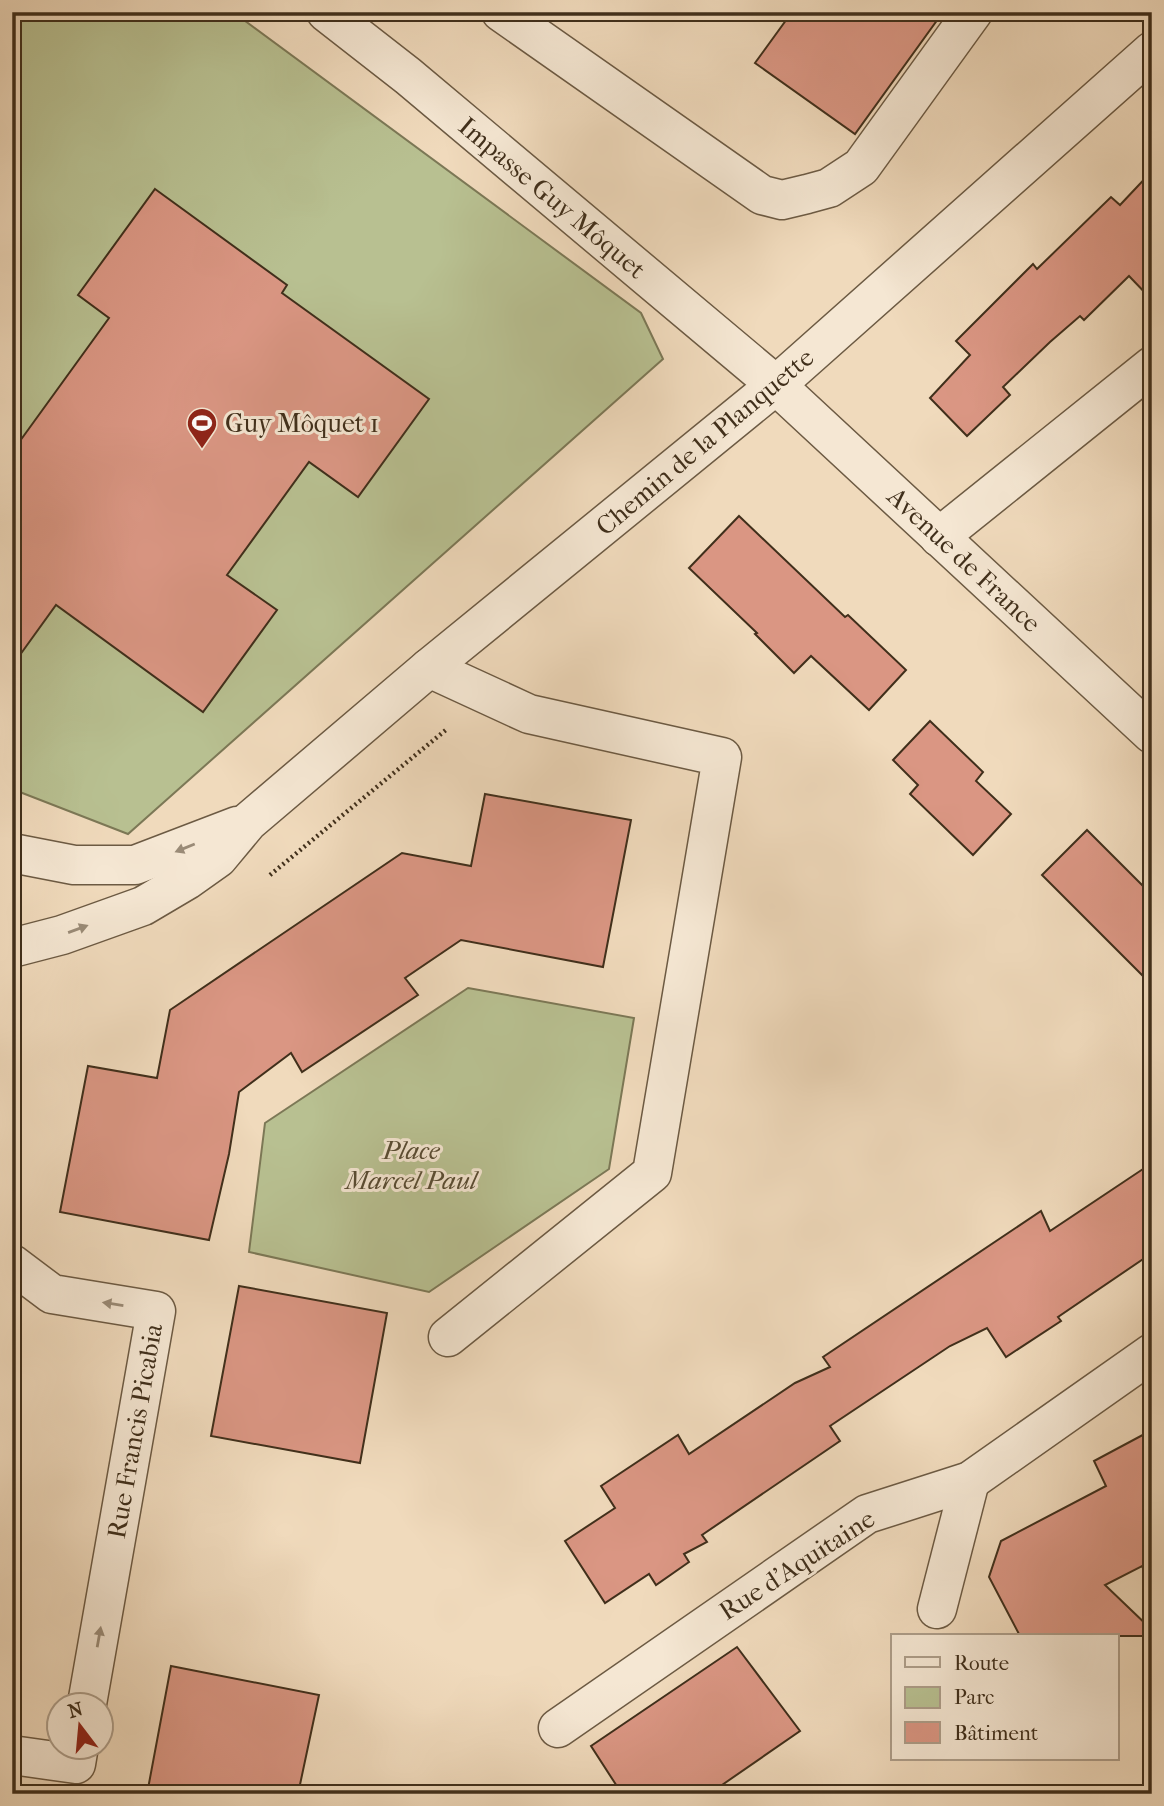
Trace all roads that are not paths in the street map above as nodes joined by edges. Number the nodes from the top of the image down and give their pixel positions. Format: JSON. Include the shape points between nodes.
{"nodes":[{"id":1,"x":326,"y":12,"type":"edge"},
{"id":2,"x":501,"y":12,"type":"edge"},
{"id":3,"x":973,"y":12,"type":"edge"},
{"id":4,"x":1152,"y":51,"type":"edge"},
{"id":5,"x":1152,"y":366,"type":"edge"},
{"id":6,"x":776,"y":385,"type":"junction"},
{"id":7,"x":939,"y":537,"type":"junction"},
{"id":8,"x":429,"y":668,"type":"junction"},
{"id":9,"x":1152,"y":734,"type":"edge"},
{"id":10,"x":248,"y":822,"type":"junction"},
{"id":11,"x":12,"y":853,"type":"edge"},
{"id":12,"x":12,"y":948,"type":"edge"},
{"id":13,"x":12,"y":1264,"type":"edge"},
{"id":14,"x":448,"y":1337,"type":"dead end"},
{"id":15,"x":1152,"y":1353,"type":"edge"},
{"id":16,"x":970,"y":1481,"type":"junction"},
{"id":17,"x":937,"y":1609,"type":"dead end"},
{"id":18,"x":89,"y":1690,"type":"edge"},
{"id":19,"x":558,"y":1728,"type":"dead end"},
{"id":20,"x":12,"y":1755,"type":"edge"},
{"id":21,"x":46,"y":1760,"type":"edge"},
{"id":22,"x":48,"y":1760,"type":"edge"},
{"id":23,"x":77,"y":1760,"type":"edge"}],
"edges":[{"from":1,"to":6,"type":"street","name":"Impasse Guy Môquet"},
{"from":2,"to":3,"type":"street","via":[[762,195],[782,200],[829,188],[861,167]]},
{"from":4,"to":6,"type":"street","name":"Chemin de la Planquette"},
{"from":5,"to":7,"type":"street"},
{"from":6,"to":7,"type":"street","name":"Avenue de France"},
{"from":6,"to":8,"type":"street","name":"Chemin de la Planquette"},
{"from":7,"to":9,"type":"street","name":"Avenue de France"},
{"from":8,"to":10,"type":"street","name":"Chemin de la Planquette"},
{"from":8,"to":14,"type":"street","via":[[529,714],[722,757],[652,1173]]},
{"from":10,"to":11,"type":"street","name":"Chemin de la Planquette","one_way":true,"via":[[135,865],[74,865]]},
{"from":12,"to":10,"type":"street","name":"Chemin de la Planquette","one_way":true,"via":[[143,906],[218,858]]},
{"from":18,"to":13,"type":"street","name":"Rue Francis Picabia","one_way":true,"via":[[156,1311],[52,1294]]},
{"from":15,"to":16,"type":"street","name":"Rue d'Aquitaine"},
{"from":16,"to":17,"type":"street"},
{"from":16,"to":19,"type":"street","name":"Rue d'Aquitaine","via":[[867,1514]]},
{"from":20,"to":21,"type":"street"},
{"from":22,"to":23,"type":"street","via":[[76,1764]]}]}
